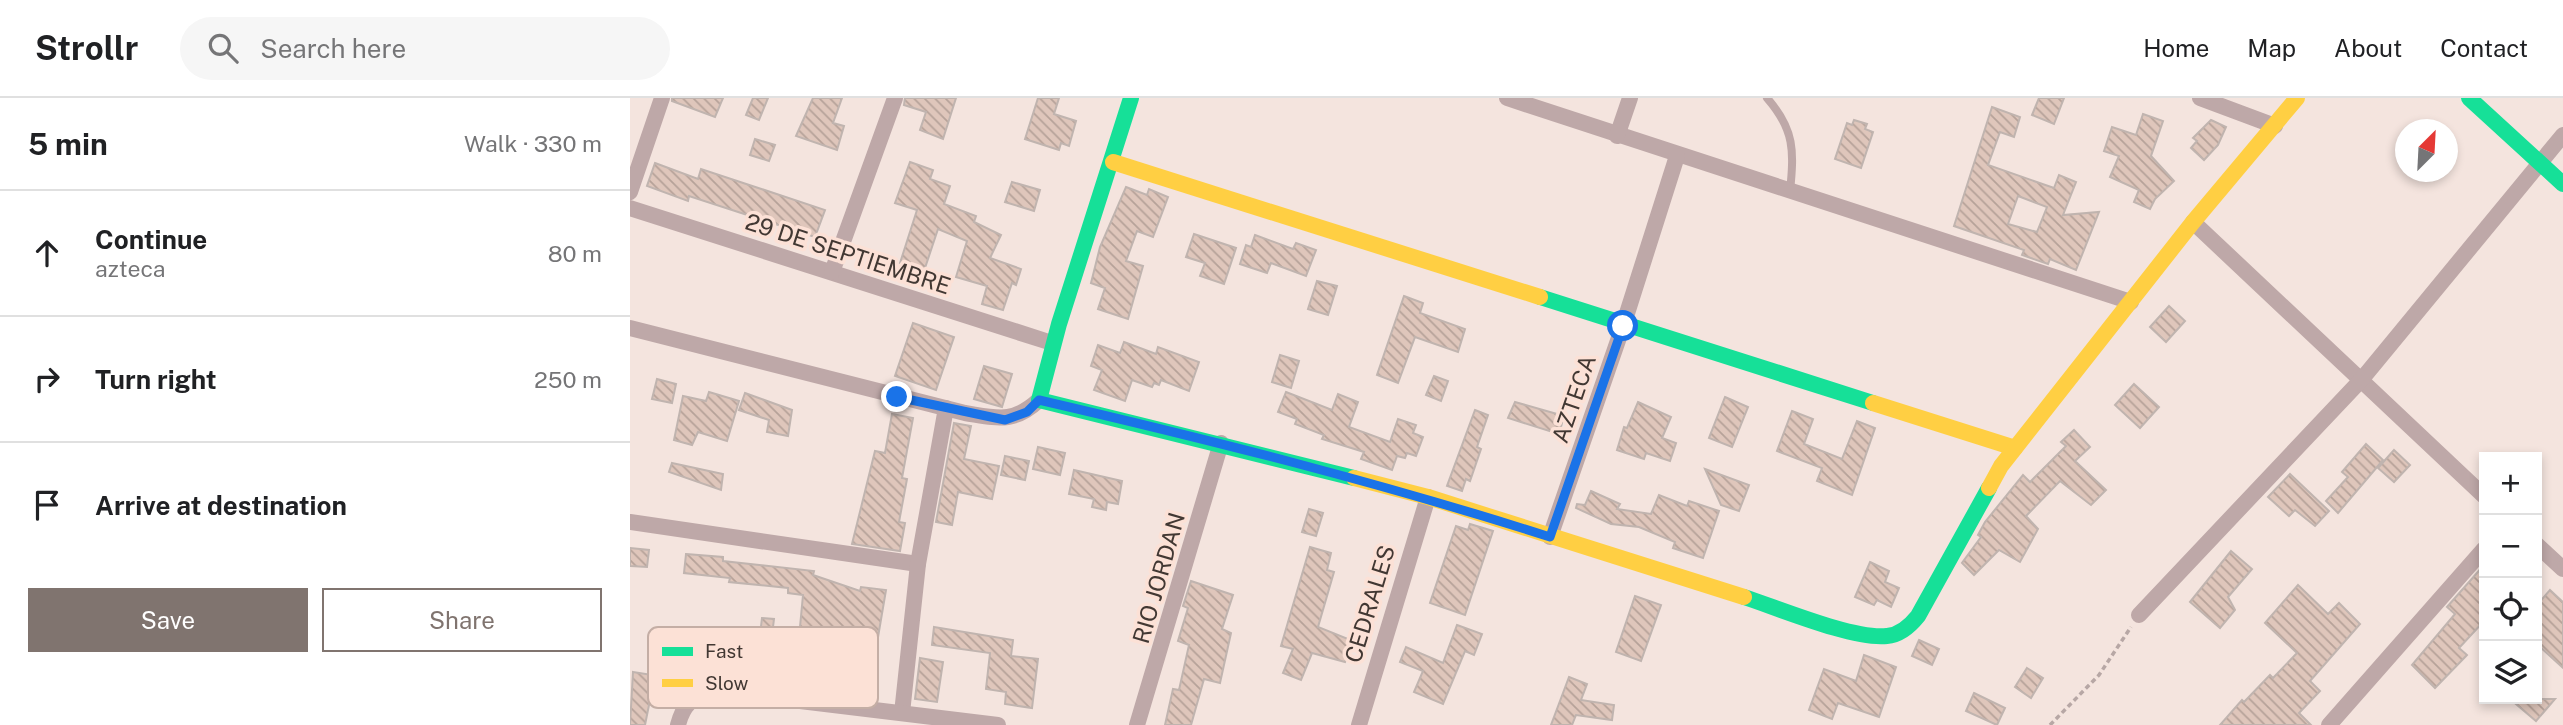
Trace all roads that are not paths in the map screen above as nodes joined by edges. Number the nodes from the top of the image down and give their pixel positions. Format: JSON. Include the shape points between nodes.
{"nodes":[{"id":1,"x":662,"y":98,"type":"edge"},
{"id":2,"x":895,"y":98,"type":"edge"},
{"id":3,"x":1131,"y":98,"type":"edge"},
{"id":4,"x":1507,"y":98,"type":"edge"},
{"id":5,"x":1630,"y":98,"type":"edge"},
{"id":6,"x":1767,"y":98,"type":"edge"},
{"id":7,"x":2200,"y":98,"type":"edge"},
{"id":8,"x":2297,"y":98,"type":"edge"},
{"id":9,"x":2469,"y":98,"type":"edge"},
{"id":10,"x":2275,"y":126,"type":"junction"},
{"id":11,"x":2563,"y":135,"type":"edge"},
{"id":12,"x":1617,"y":136,"type":"junction"},
{"id":13,"x":1677,"y":156,"type":"junction"},
{"id":14,"x":1113,"y":162,"type":"junction"},
{"id":15,"x":2540,"y":164,"type":"junction"},
{"id":16,"x":2563,"y":184,"type":"edge"},
{"id":17,"x":630,"y":192,"type":"edge"},
{"id":18,"x":1790,"y":192,"type":"junction"},
{"id":19,"x":630,"y":208,"type":"edge"},
{"id":20,"x":2193,"y":222,"type":"junction"},
{"id":21,"x":832,"y":272,"type":"junction"},
{"id":22,"x":2131,"y":302,"type":"junction"},
{"id":23,"x":1623,"y":326,"type":"junction"},
{"id":24,"x":630,"y":328,"type":"edge"},
{"id":25,"x":1052,"y":343,"type":"junction"},
{"id":26,"x":2362,"y":379,"type":"junction"},
{"id":27,"x":1039,"y":400,"type":"junction"},
{"id":28,"x":946,"y":408,"type":"junction"},
{"id":29,"x":1221,"y":443,"type":"junction"},
{"id":30,"x":2015,"y":448,"type":"junction"},
{"id":31,"x":2479,"y":491,"type":"edge"},
{"id":32,"x":1427,"y":498,"type":"junction"},
{"id":33,"x":630,"y":522,"type":"edge"},
{"id":34,"x":1550,"y":537,"type":"junction"},
{"id":35,"x":2542,"y":550,"type":"edge"},
{"id":36,"x":2479,"y":555,"type":"edge"},
{"id":37,"x":918,"y":564,"type":"junction"},
{"id":38,"x":2563,"y":569,"type":"edge"},
{"id":39,"x":2139,"y":615,"type":"road end"},
{"id":40,"x":684,"y":708,"type":"edge"},
{"id":41,"x":860,"y":708,"type":"edge"},
{"id":42,"x":902,"y":713,"type":"junction"},
{"id":43,"x":678,"y":725,"type":"edge"},
{"id":44,"x":998,"y":725,"type":"edge"},
{"id":45,"x":1137,"y":725,"type":"edge"},
{"id":46,"x":1359,"y":725,"type":"edge"},
{"id":47,"x":2329,"y":725,"type":"edge"}],
"edges":[{"from":1,"to":17,"type":"street"},
{"from":2,"to":21,"type":"street"},
{"from":3,"to":14,"type":"street"},
{"from":4,"to":12,"type":"street"},
{"from":5,"to":12,"type":"street"},
{"from":6,"to":18,"type":"lane","via":[[1784,117],[1793,143]]},
{"from":7,"to":10,"type":"street"},
{"from":8,"to":10,"type":"street"},
{"from":9,"to":15,"type":"street"},
{"from":10,"to":20,"type":"street"},
{"from":11,"to":15,"type":"street"},
{"from":12,"to":13,"type":"street"},
{"from":13,"to":18,"type":"street"},
{"from":13,"to":23,"type":"street","name":"AZTECA"},
{"from":14,"to":23,"type":"street"},
{"from":14,"to":25,"type":"street"},
{"from":15,"to":16,"type":"street"},
{"from":15,"to":26,"type":"street"},
{"from":18,"to":22,"type":"street"},
{"from":19,"to":21,"type":"street","name":"29 DE SEPTIEMBRE"},
{"from":20,"to":22,"type":"street"},
{"from":20,"to":26,"type":"street"},
{"from":21,"to":25,"type":"street","name":"29 DE SEPTIEMBRE"},
{"from":22,"to":30,"type":"street"},
{"from":23,"to":30,"type":"street"},
{"from":23,"to":34,"type":"street","name":"AZTECA"},
{"from":24,"to":28,"type":"street"},
{"from":25,"to":27,"type":"street"},
{"from":26,"to":31,"type":"street"},
{"from":26,"to":39,"type":"street"},
{"from":27,"to":28,"type":"street","via":[[1027,412],[1005,420]]},
{"from":27,"to":29,"type":"street"},
{"from":28,"to":37,"type":"street"},
{"from":29,"to":32,"type":"street"},
{"from":29,"to":45,"type":"street","name":"RIO JORDAN"},
{"from":30,"to":34,"type":"street","via":[[1966,525],[1918,616],[1909,628],[1887,639]]},
{"from":32,"to":34,"type":"street"},
{"from":32,"to":46,"type":"street","name":"CEDRALES"},
{"from":33,"to":37,"type":"street"},
{"from":35,"to":38,"type":"street"},
{"from":36,"to":47,"type":"street"},
{"from":37,"to":42,"type":"street"},
{"from":40,"to":43,"type":"street"},
{"from":41,"to":42,"type":"street"},
{"from":42,"to":44,"type":"street"}]}
